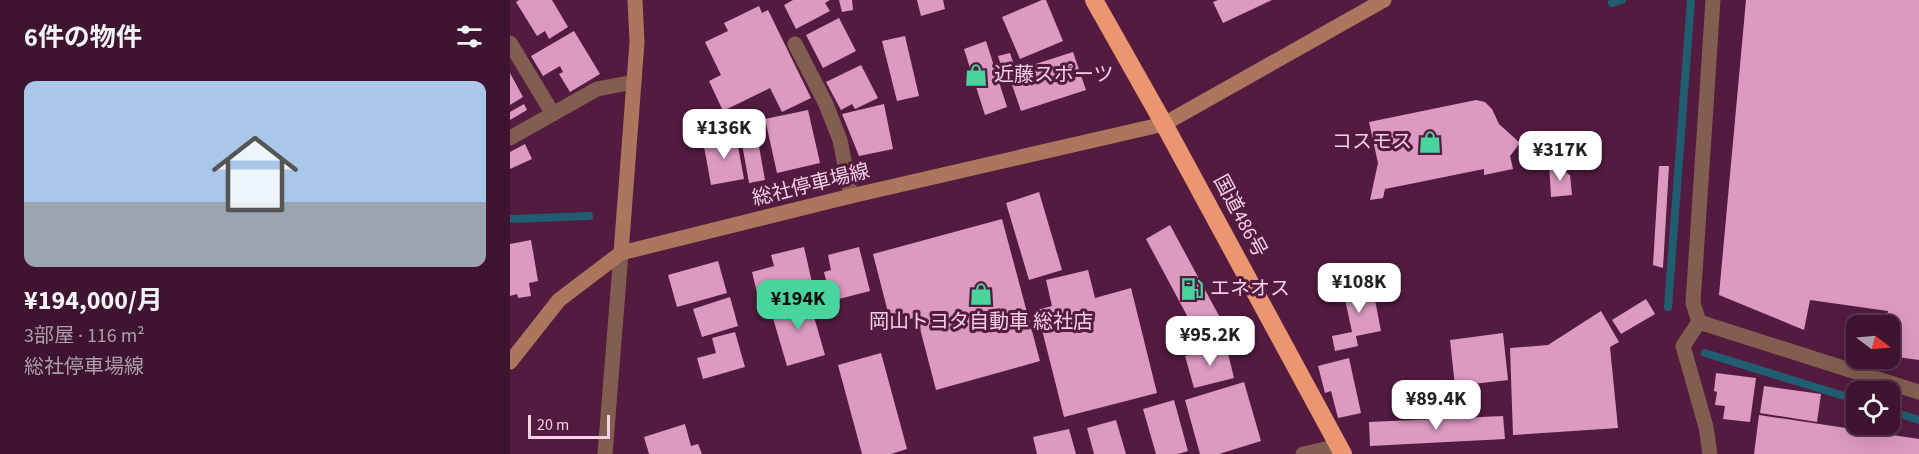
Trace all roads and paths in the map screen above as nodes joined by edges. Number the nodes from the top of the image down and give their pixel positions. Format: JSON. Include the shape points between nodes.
{"nodes":[{"id":1,"x":635,"y":0,"type":"edge"},
{"id":2,"x":1094,"y":0,"type":"edge"},
{"id":3,"x":1384,"y":0,"type":"edge"},
{"id":4,"x":1713,"y":0,"type":"edge"},
{"id":5,"x":510,"y":43,"type":"edge"},
{"id":6,"x":795,"y":44,"type":"dead end"},
{"id":7,"x":634,"y":82,"type":"junction"},
{"id":8,"x":553,"y":114,"type":"junction"},
{"id":9,"x":1164,"y":124,"type":"junction"},
{"id":10,"x":510,"y":138,"type":"edge"},
{"id":11,"x":851,"y":196,"type":"junction"},
{"id":12,"x":621,"y":253,"type":"junction"},
{"id":13,"x":1700,"y":322,"type":"junction"},
{"id":14,"x":510,"y":362,"type":"edge"},
{"id":15,"x":1919,"y":392,"type":"edge"},
{"id":16,"x":1341,"y":450,"type":"edge"},
{"id":17,"x":605,"y":454,"type":"edge"},
{"id":18,"x":1304,"y":454,"type":"edge"},
{"id":19,"x":1710,"y":454,"type":"edge"}],
"edges":[{"from":1,"to":7,"type":"main road"},
{"from":2,"to":9,"type":"highway","name":"国道486号"},
{"from":3,"to":9,"type":"main road","name":"総社停車場線"},
{"from":4,"to":13,"type":"street","via":[[1694,303]]},
{"from":5,"to":8,"type":"street"},
{"from":6,"to":11,"type":"street","via":[[840,140]]},
{"from":7,"to":8,"type":"street","via":[[597,89]]},
{"from":7,"to":12,"type":"main road"},
{"from":8,"to":10,"type":"street"},
{"from":9,"to":11,"type":"main road","name":"総社停車場線"},
{"from":9,"to":16,"type":"highway","name":"国道486号"},
{"from":11,"to":12,"type":"main road","name":"総社停車場線"},
{"from":12,"to":14,"type":"main road","name":"総社停車場線","via":[[559,300]]},
{"from":12,"to":17,"type":"street"},
{"from":13,"to":15,"type":"street"},
{"from":13,"to":19,"type":"street","via":[[1683,346]]},
{"from":16,"to":18,"type":"street"}]}
